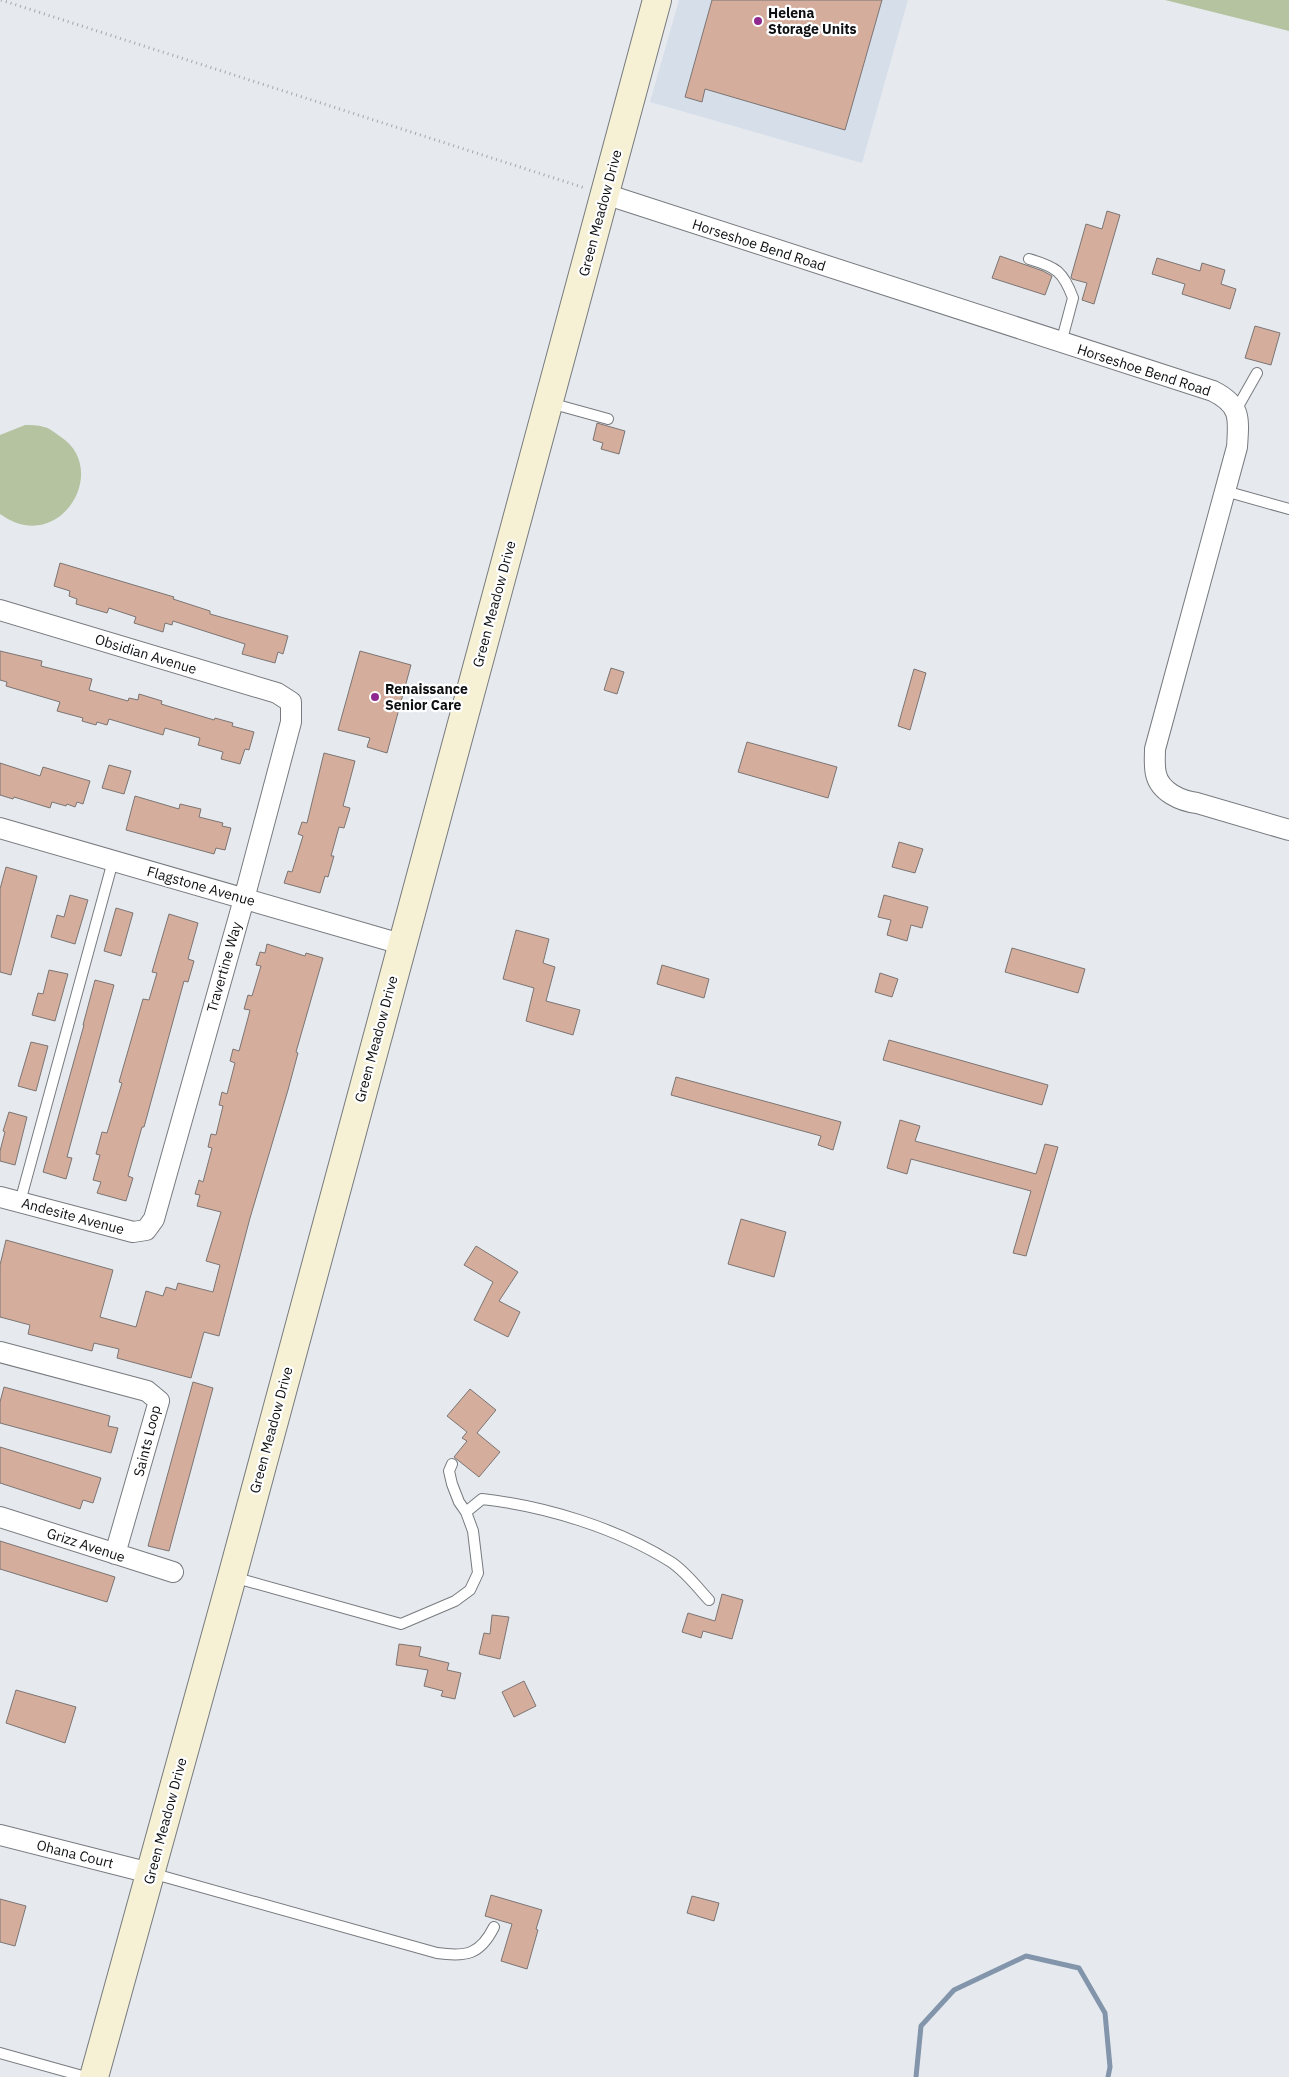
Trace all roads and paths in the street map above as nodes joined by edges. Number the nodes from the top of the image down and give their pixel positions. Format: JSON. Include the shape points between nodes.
{"nodes":[{"id":1,"x":1,"y":0,"type":"edge"},
{"id":2,"x":656,"y":0,"type":"edge"},
{"id":3,"x":605,"y":194,"type":"junction"},
{"id":4,"x":1029,"y":259,"type":"dead end"},
{"id":5,"x":1062,"y":343,"type":"junction"},
{"id":6,"x":1256,"y":373,"type":"dead end"},
{"id":7,"x":549,"y":403,"type":"junction"},
{"id":8,"x":1236,"y":410,"type":"junction"},
{"id":9,"x":608,"y":419,"type":"dead end"},
{"id":10,"x":1225,"y":491,"type":"junction"},
{"id":11,"x":1289,"y":509,"type":"edge"},
{"id":12,"x":0,"y":610,"type":"edge"},
{"id":13,"x":291,"y":702,"type":"joint"},
{"id":14,"x":0,"y":828,"type":"edge"},
{"id":15,"x":1289,"y":830,"type":"edge"},
{"id":16,"x":113,"y":861,"type":"junction"},
{"id":17,"x":244,"y":899,"type":"junction"},
{"id":18,"x":401,"y":944,"type":"junction"},
{"id":19,"x":0,"y":1197,"type":"edge"},
{"id":20,"x":20,"y":1202,"type":"junction"},
{"id":21,"x":146,"y":1230,"type":"joint"},
{"id":22,"x":0,"y":1352,"type":"edge"},
{"id":23,"x":452,"y":1464,"type":"dead end"},
{"id":24,"x":466,"y":1512,"type":"junction"},
{"id":25,"x":0,"y":1517,"type":"edge"},
{"id":26,"x":115,"y":1554,"type":"junction"},
{"id":27,"x":173,"y":1572,"type":"dead end"},
{"id":28,"x":232,"y":1577,"type":"junction"},
{"id":29,"x":709,"y":1600,"type":"dead end"},
{"id":30,"x":0,"y":1835,"type":"edge"},
{"id":31,"x":150,"y":1873,"type":"junction"},
{"id":32,"x":494,"y":1927,"type":"dead end"},
{"id":33,"x":0,"y":2054,"type":"edge"},
{"id":34,"x":86,"y":2077,"type":"edge"},
{"id":35,"x":94,"y":2077,"type":"edge"}],
"edges":[{"from":1,"to":3,"type":"path"},
{"from":2,"to":3,"type":"main road","name":"Green Meadow Drive"},
{"from":3,"to":5,"type":"street","name":"Horseshoe Bend Road"},
{"from":3,"to":7,"type":"main road","name":"Green Meadow Drive"},
{"from":4,"to":5,"type":"lane","via":[[1044,263],[1062,274],[1073,298]]},
{"from":5,"to":8,"type":"street","name":"Horseshoe Bend Road","via":[[1213,391],[1227,398]]},
{"from":6,"to":8,"type":"lane"},
{"from":7,"to":9,"type":"lane"},
{"from":7,"to":18,"type":"main road","name":"Green Meadow Drive"},
{"from":8,"to":10,"type":"street","via":[[1237,447]]},
{"from":10,"to":11,"type":"lane"},
{"from":10,"to":15,"type":"street","via":[[1155,749],[1156,776],[1168,793],[1184,801]]},
{"from":12,"to":13,"type":"street","name":"Obsidian Avenue","via":[[277,693]]},
{"from":13,"to":17,"type":"street","name":"Travertine Way","via":[[291,722]]},
{"from":14,"to":16,"type":"street","name":"Flagstone Avenue"},
{"from":16,"to":17,"type":"street","name":"Flagstone Avenue"},
{"from":16,"to":20,"type":"lane"},
{"from":17,"to":18,"type":"street","name":"Flagstone Avenue"},
{"from":17,"to":21,"type":"street","name":"Travertine Way","via":[[155,1213]]},
{"from":18,"to":28,"type":"main road","name":"Green Meadow Drive"},
{"from":19,"to":20,"type":"street","name":"Andesite Avenue"},
{"from":20,"to":21,"type":"street","name":"Andesite Avenue","via":[[133,1232]]},
{"from":22,"to":26,"type":"street","name":"Saints Loop","via":[[147,1391],[159,1401]]},
{"from":23,"to":24,"type":"lane","via":[[449,1471],[452,1484]]},
{"from":24,"to":28,"type":"lane","via":[[473,1532],[478,1573],[470,1590],[455,1601],[401,1624]]},
{"from":24,"to":29,"type":"lane","via":[[482,1500],[514,1503],[591,1524],[672,1563],[692,1579]]},
{"from":25,"to":26,"type":"street","name":"Grizz Avenue"},
{"from":26,"to":27,"type":"street","name":"Grizz Avenue"},
{"from":28,"to":31,"type":"main road","name":"Green Meadow Drive"},
{"from":30,"to":31,"type":"street","name":"Ohana Court"},
{"from":31,"to":32,"type":"lane","via":[[437,1953],[467,1954],[487,1940]]},
{"from":31,"to":35,"type":"main road","name":"Green Meadow Drive"},
{"from":33,"to":34,"type":"lane"}]}
